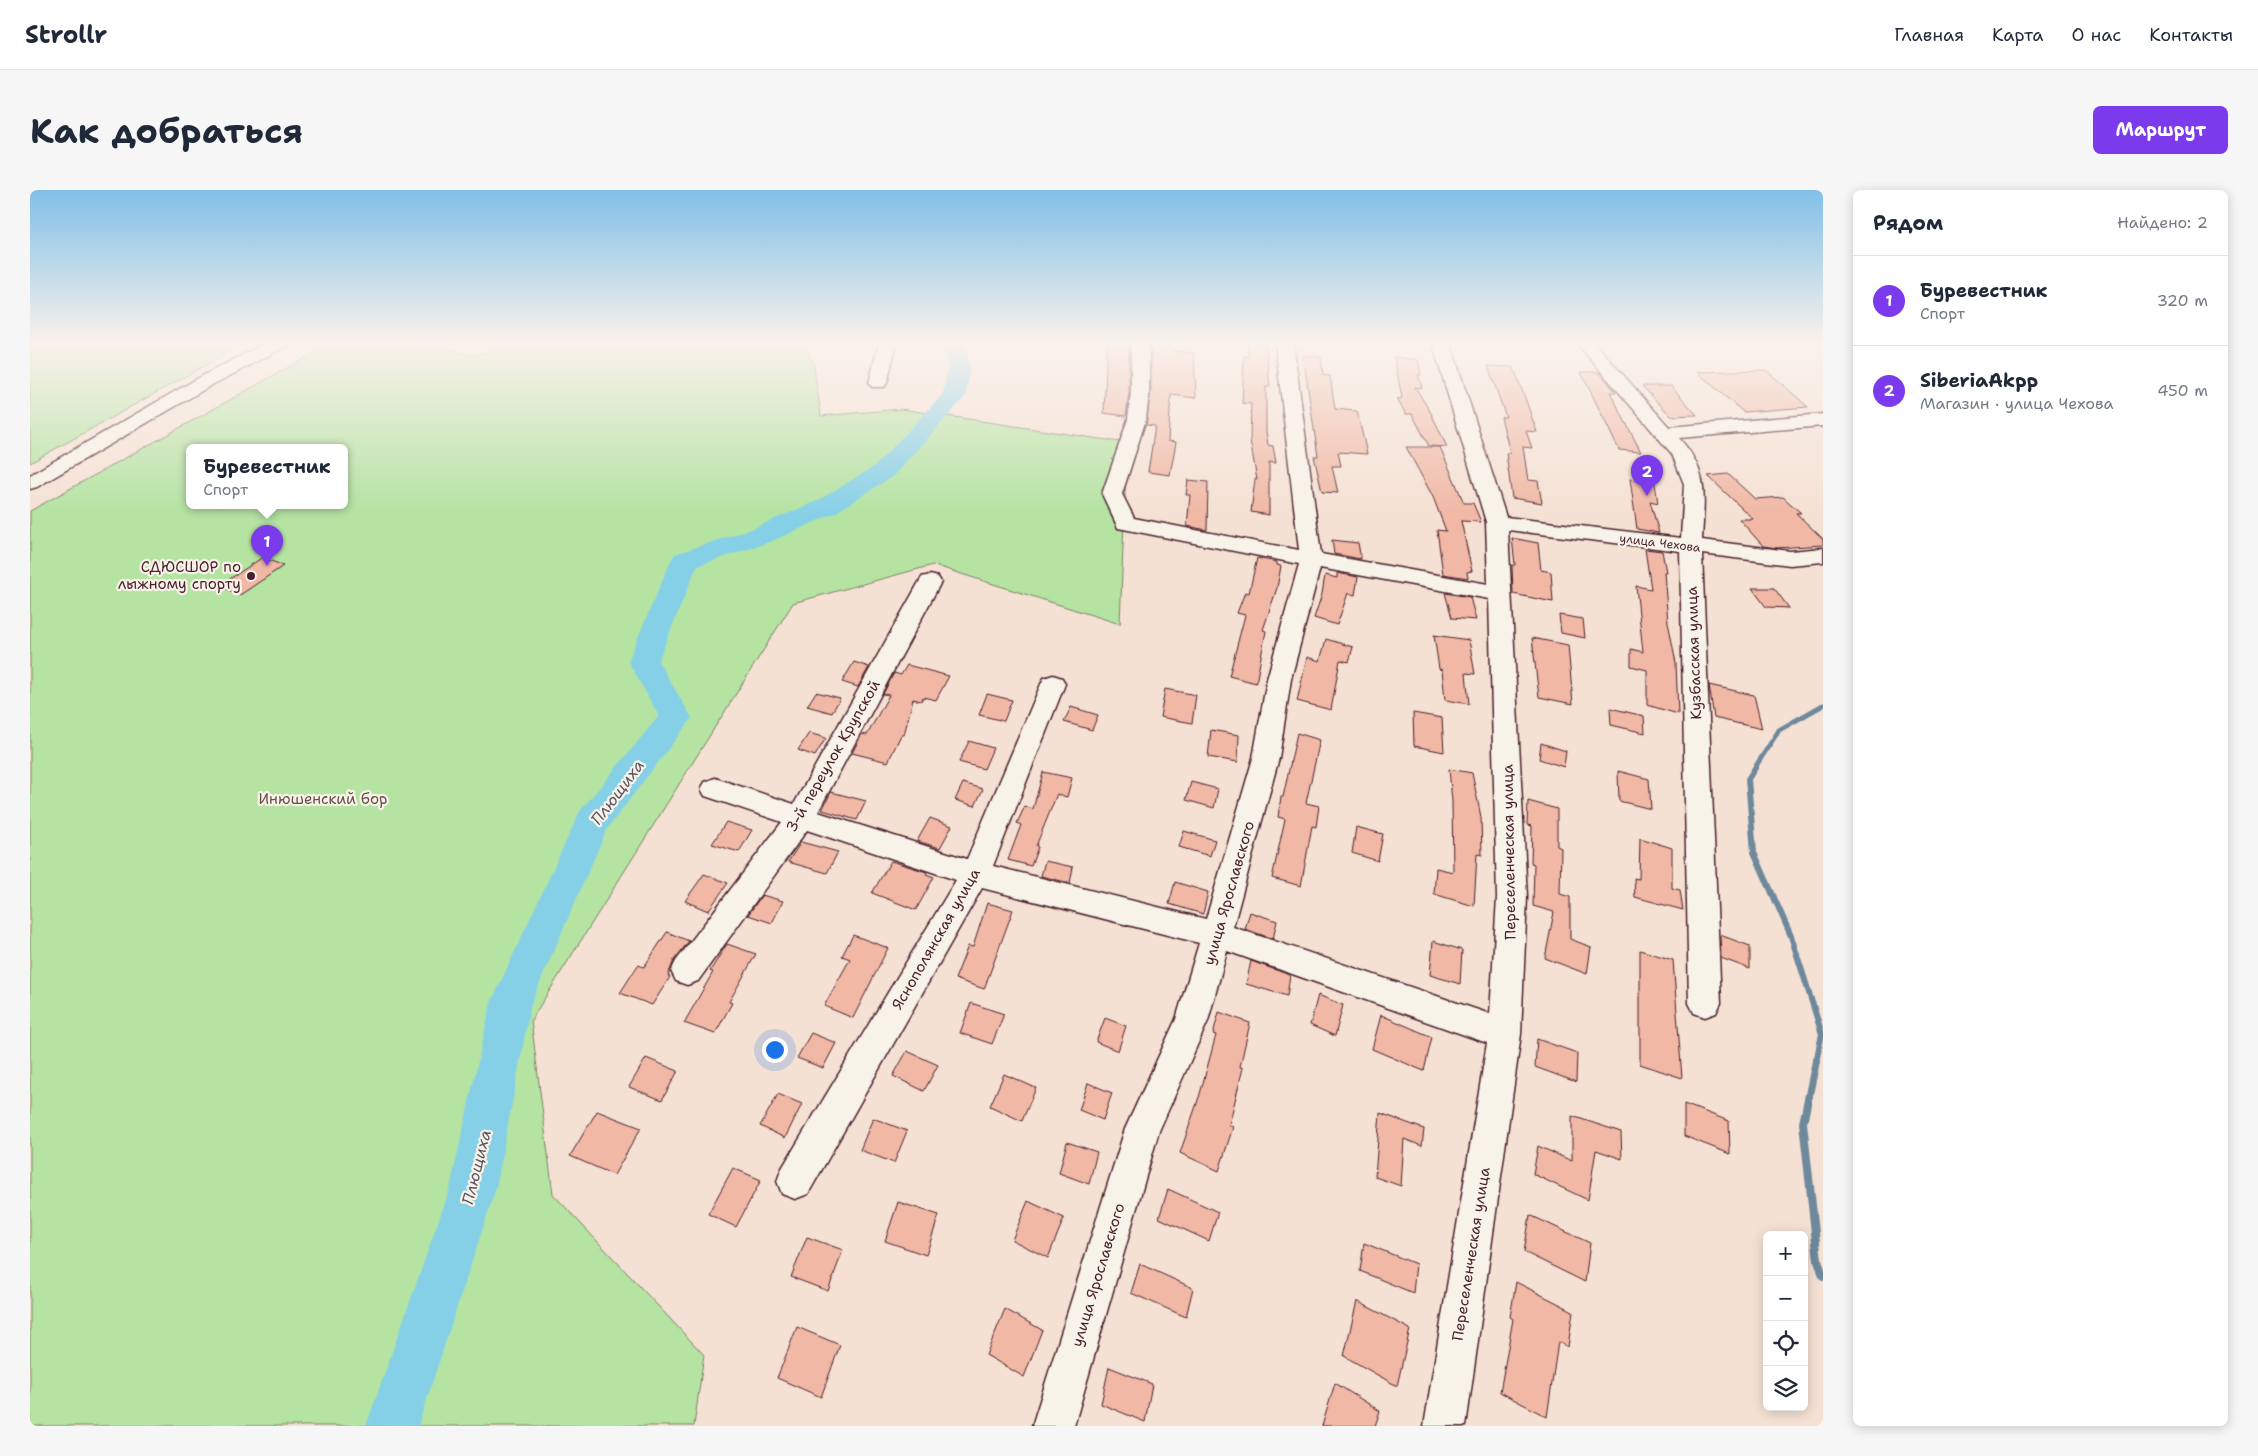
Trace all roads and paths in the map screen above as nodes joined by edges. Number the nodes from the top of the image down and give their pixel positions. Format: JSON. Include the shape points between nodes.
{"nodes":[{"id":1,"x":174,"y":400,"type":"edge"},
{"id":2,"x":1139,"y":400,"type":"edge"},
{"id":3,"x":1292,"y":400,"type":"edge"},
{"id":4,"x":1459,"y":400,"type":"edge"},
{"id":5,"x":1636,"y":400,"type":"edge"},
{"id":6,"x":1823,"y":420,"type":"edge"},
{"id":7,"x":1665,"y":433,"type":"junction"},
{"id":8,"x":30,"y":483,"type":"edge"},
{"id":9,"x":1497,"y":522,"type":"junction"},
{"id":10,"x":1691,"y":547,"type":"junction"},
{"id":11,"x":1823,"y":555,"type":"edge"},
{"id":12,"x":1311,"y":559,"type":"junction"},
{"id":13,"x":930,"y":582,"type":"dead end"},
{"id":14,"x":1498,"y":593,"type":"junction"},
{"id":15,"x":1053,"y":684,"type":"dead end"},
{"id":16,"x":715,"y":789,"type":"dead end"},
{"id":17,"x":801,"y":817,"type":"junction"},
{"id":18,"x":975,"y":874,"type":"junction"},
{"id":19,"x":1218,"y":935,"type":"junction"},
{"id":20,"x":687,"y":971,"type":"dead end"},
{"id":21,"x":1705,"y":1003,"type":"dead end"},
{"id":22,"x":1505,"y":1034,"type":"junction"},
{"id":23,"x":795,"y":1182,"type":"dead end"},
{"id":24,"x":1053,"y":1426,"type":"edge"},
{"id":25,"x":1445,"y":1426,"type":"edge"}],
"edges":[{"from":1,"to":8,"type":"street"},
{"from":2,"to":12,"type":"street","via":[[1137,420],[1112,494],[1126,523]]},
{"from":3,"to":12,"type":"street","name":"улица Ярославского"},
{"from":4,"to":9,"type":"street","name":"Переселенческая улица"},
{"from":5,"to":7,"type":"street","name":"Кузбасская улица"},
{"from":6,"to":7,"type":"street"},
{"from":7,"to":10,"type":"street","name":"Кузбасская улица","via":[[1681,452],[1694,484]]},
{"from":9,"to":10,"type":"street","name":"улица Чехова"},
{"from":9,"to":14,"type":"street","name":"Переселенческая улица"},
{"from":10,"to":11,"type":"street","name":"улица Чехова","via":[[1790,558]]},
{"from":10,"to":21,"type":"street","name":"Кузбасская улица"},
{"from":12,"to":14,"type":"street"},
{"from":12,"to":19,"type":"street","name":"улица Ярославского","via":[[1279,679],[1266,758]]},
{"from":13,"to":17,"type":"street","name":"3-й переулок Крупской"},
{"from":14,"to":22,"type":"street","name":"Переселенческая улица","via":[[1504,657],[1512,897]]},
{"from":15,"to":18,"type":"street","name":"Яснополянская улица"},
{"from":16,"to":17,"type":"street"},
{"from":17,"to":18,"type":"street"},
{"from":17,"to":20,"type":"street","name":"3-й переулок Крупской"},
{"from":18,"to":19,"type":"street"},
{"from":18,"to":23,"type":"street","name":"Яснополянская улица"},
{"from":19,"to":22,"type":"street"},
{"from":19,"to":24,"type":"street","name":"улица Ярославского","via":[[1192,1021],[1142,1129]]},
{"from":22,"to":25,"type":"street","name":"Переселенческая улица"}]}
